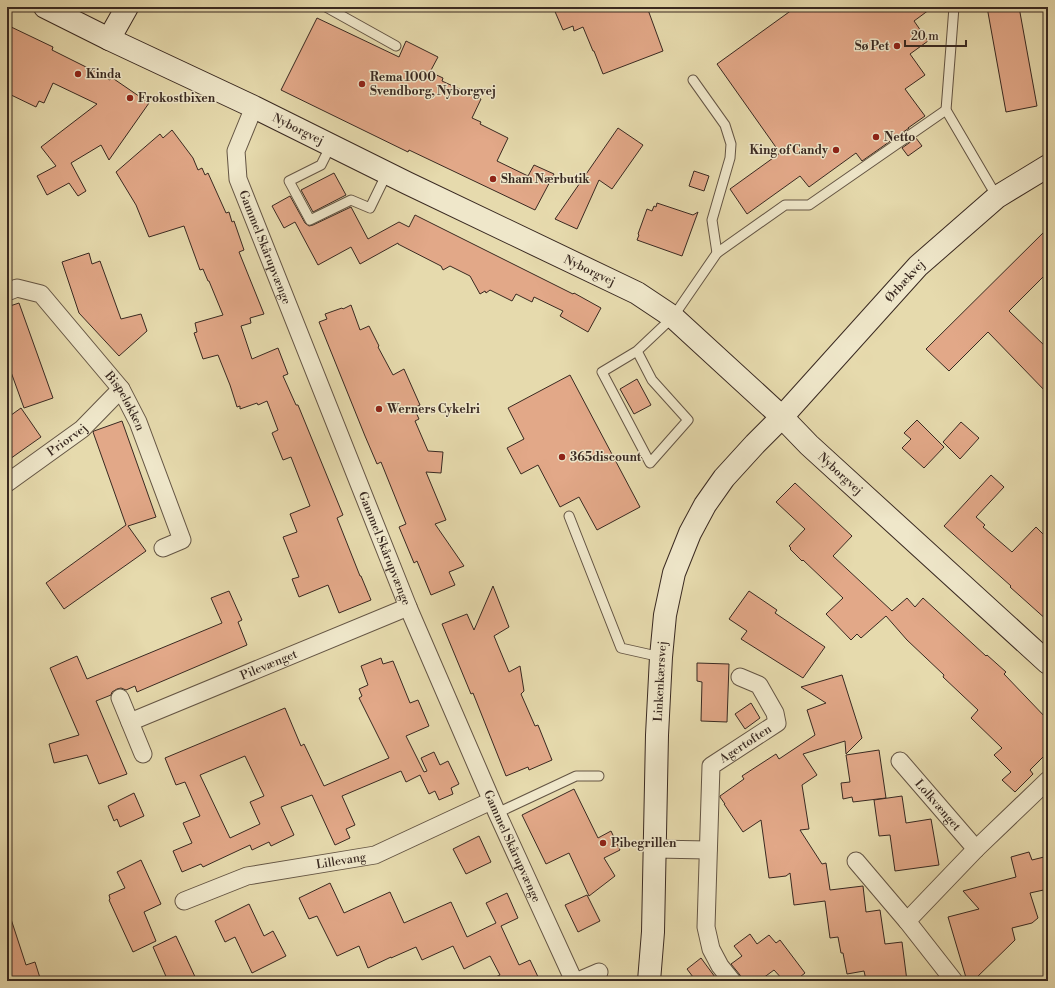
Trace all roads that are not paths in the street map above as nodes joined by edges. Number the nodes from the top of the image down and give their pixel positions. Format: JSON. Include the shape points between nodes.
{"nodes":[{"id":1,"x":45,"y":7,"type":"edge"},
{"id":2,"x":127,"y":7,"type":"edge"},
{"id":3,"x":326,"y":7,"type":"edge"},
{"id":4,"x":954,"y":7,"type":"edge"},
{"id":5,"x":109,"y":39,"type":"junction"},
{"id":6,"x":396,"y":46,"type":"dead end"},
{"id":7,"x":692,"y":80,"type":"dead end"},
{"id":8,"x":254,"y":107,"type":"junction"},
{"id":9,"x":946,"y":110,"type":"junction"},
{"id":10,"x":331,"y":145,"type":"junction"},
{"id":11,"x":1048,"y":166,"type":"edge"},
{"id":12,"x":387,"y":173,"type":"junction"},
{"id":13,"x":997,"y":197,"type":"junction"},
{"id":14,"x":717,"y":253,"type":"junction"},
{"id":15,"x":7,"y":292,"type":"edge"},
{"id":16,"x":673,"y":317,"type":"junction"},
{"id":17,"x":637,"y":351,"type":"junction"},
{"id":18,"x":121,"y":389,"type":"junction"},
{"id":19,"x":782,"y":417,"type":"junction"},
{"id":20,"x":7,"y":483,"type":"edge"},
{"id":21,"x":569,"y":516,"type":"dead end"},
{"id":22,"x":164,"y":548,"type":"dead end"},
{"id":23,"x":408,"y":607,"type":"junction"},
{"id":24,"x":661,"y":657,"type":"junction"},
{"id":25,"x":1048,"y":663,"type":"edge"},
{"id":26,"x":740,"y":677,"type":"dead end"},
{"id":27,"x":120,"y":698,"type":"dead end"},
{"id":28,"x":130,"y":722,"type":"junction"},
{"id":29,"x":143,"y":754,"type":"dead end"},
{"id":30,"x":900,"y":761,"type":"dead end"},
{"id":31,"x":599,"y":776,"type":"dead end"},
{"id":32,"x":1048,"y":780,"type":"edge"},
{"id":33,"x":494,"y":807,"type":"junction"},
{"id":34,"x":655,"y":849,"type":"junction"},
{"id":35,"x":976,"y":849,"type":"junction"},
{"id":36,"x":708,"y":850,"type":"junction"},
{"id":37,"x":856,"y":861,"type":"dead end"},
{"id":38,"x":184,"y":901,"type":"dead end"},
{"id":39,"x":908,"y":921,"type":"junction"},
{"id":40,"x":599,"y":972,"type":"dead end"},
{"id":41,"x":574,"y":981,"type":"edge"},
{"id":42,"x":578,"y":981,"type":"edge"},
{"id":43,"x":648,"y":981,"type":"edge"},
{"id":44,"x":732,"y":981,"type":"edge"},
{"id":45,"x":954,"y":981,"type":"edge"}],
"edges":[{"from":1,"to":5,"type":"street","name":"Nyborgvej"},
{"from":2,"to":5,"type":"street"},
{"from":3,"to":6,"type":"lane"},
{"from":4,"to":9,"type":"lane"},
{"from":5,"to":8,"type":"street","name":"Nyborgvej"},
{"from":7,"to":14,"type":"lane","via":[[725,125],[731,144],[730,158],[712,220]]},
{"from":8,"to":10,"type":"street","name":"Nyborgvej"},
{"from":8,"to":23,"type":"street","name":"Gammel Skårupvænge","via":[[236,151],[238,179]]},
{"from":9,"to":13,"type":"lane"},
{"from":9,"to":14,"type":"lane","via":[[809,205],[785,206]]},
{"from":10,"to":12,"type":"street","name":"Nyborgvej"},
{"from":10,"to":12,"type":"lane","via":[[321,165],[289,181],[310,220],[351,200],[370,208]]},
{"from":11,"to":13,"type":"street","name":"Ørbækvej"},
{"from":12,"to":16,"type":"street","name":"Nyborgvej","via":[[637,293]]},
{"from":13,"to":19,"type":"street","name":"Ørbækvej","via":[[918,266]]},
{"from":14,"to":16,"type":"lane"},
{"from":15,"to":18,"type":"street","name":"Bispeløkken","via":[[17,288],[41,294]]},
{"from":16,"to":17,"type":"lane"},
{"from":16,"to":19,"type":"street","name":"Nyborgvej"},
{"from":17,"to":17,"type":"lane","via":[[652,380],[688,420],[650,463],[602,372]]},
{"from":18,"to":20,"type":"street","name":"Priorvej","via":[[82,429]]},
{"from":18,"to":22,"type":"street","name":"Bispeløkken","via":[[138,422],[182,540]]},
{"from":19,"to":24,"type":"street","name":"Linkenkærsvej","via":[[724,478],[690,533],[674,573],[665,615]]},
{"from":19,"to":25,"type":"street","name":"Nyborgvej","via":[[809,445]]},
{"from":21,"to":24,"type":"lane","via":[[621,648]]},
{"from":23,"to":28,"type":"street","name":"Pilevænget"},
{"from":23,"to":33,"type":"street","name":"Gammel Skårupvænge"},
{"from":24,"to":34,"type":"street","name":"Linkenkærsvej"},
{"from":26,"to":36,"type":"street","name":"Agertoften","via":[[759,685],[775,713],[777,723],[711,766]]},
{"from":27,"to":28,"type":"street"},
{"from":28,"to":29,"type":"street"},
{"from":30,"to":35,"type":"street","name":"Lolkvænget"},
{"from":31,"to":33,"type":"lane","via":[[576,776]]},
{"from":32,"to":35,"type":"street"},
{"from":33,"to":38,"type":"street","name":"Lillevang","via":[[375,855],[247,876]]},
{"from":33,"to":41,"type":"street","name":"Gammel Skårupvænge"},
{"from":34,"to":36,"type":"street"},
{"from":34,"to":43,"type":"street","name":"Linkenkærsvej","via":[[654,932]]},
{"from":35,"to":39,"type":"street"},
{"from":36,"to":44,"type":"street","name":"Agertoften","via":[[706,927],[710,949]]},
{"from":37,"to":39,"type":"street"},
{"from":39,"to":45,"type":"street"},
{"from":40,"to":42,"type":"street"}]}
